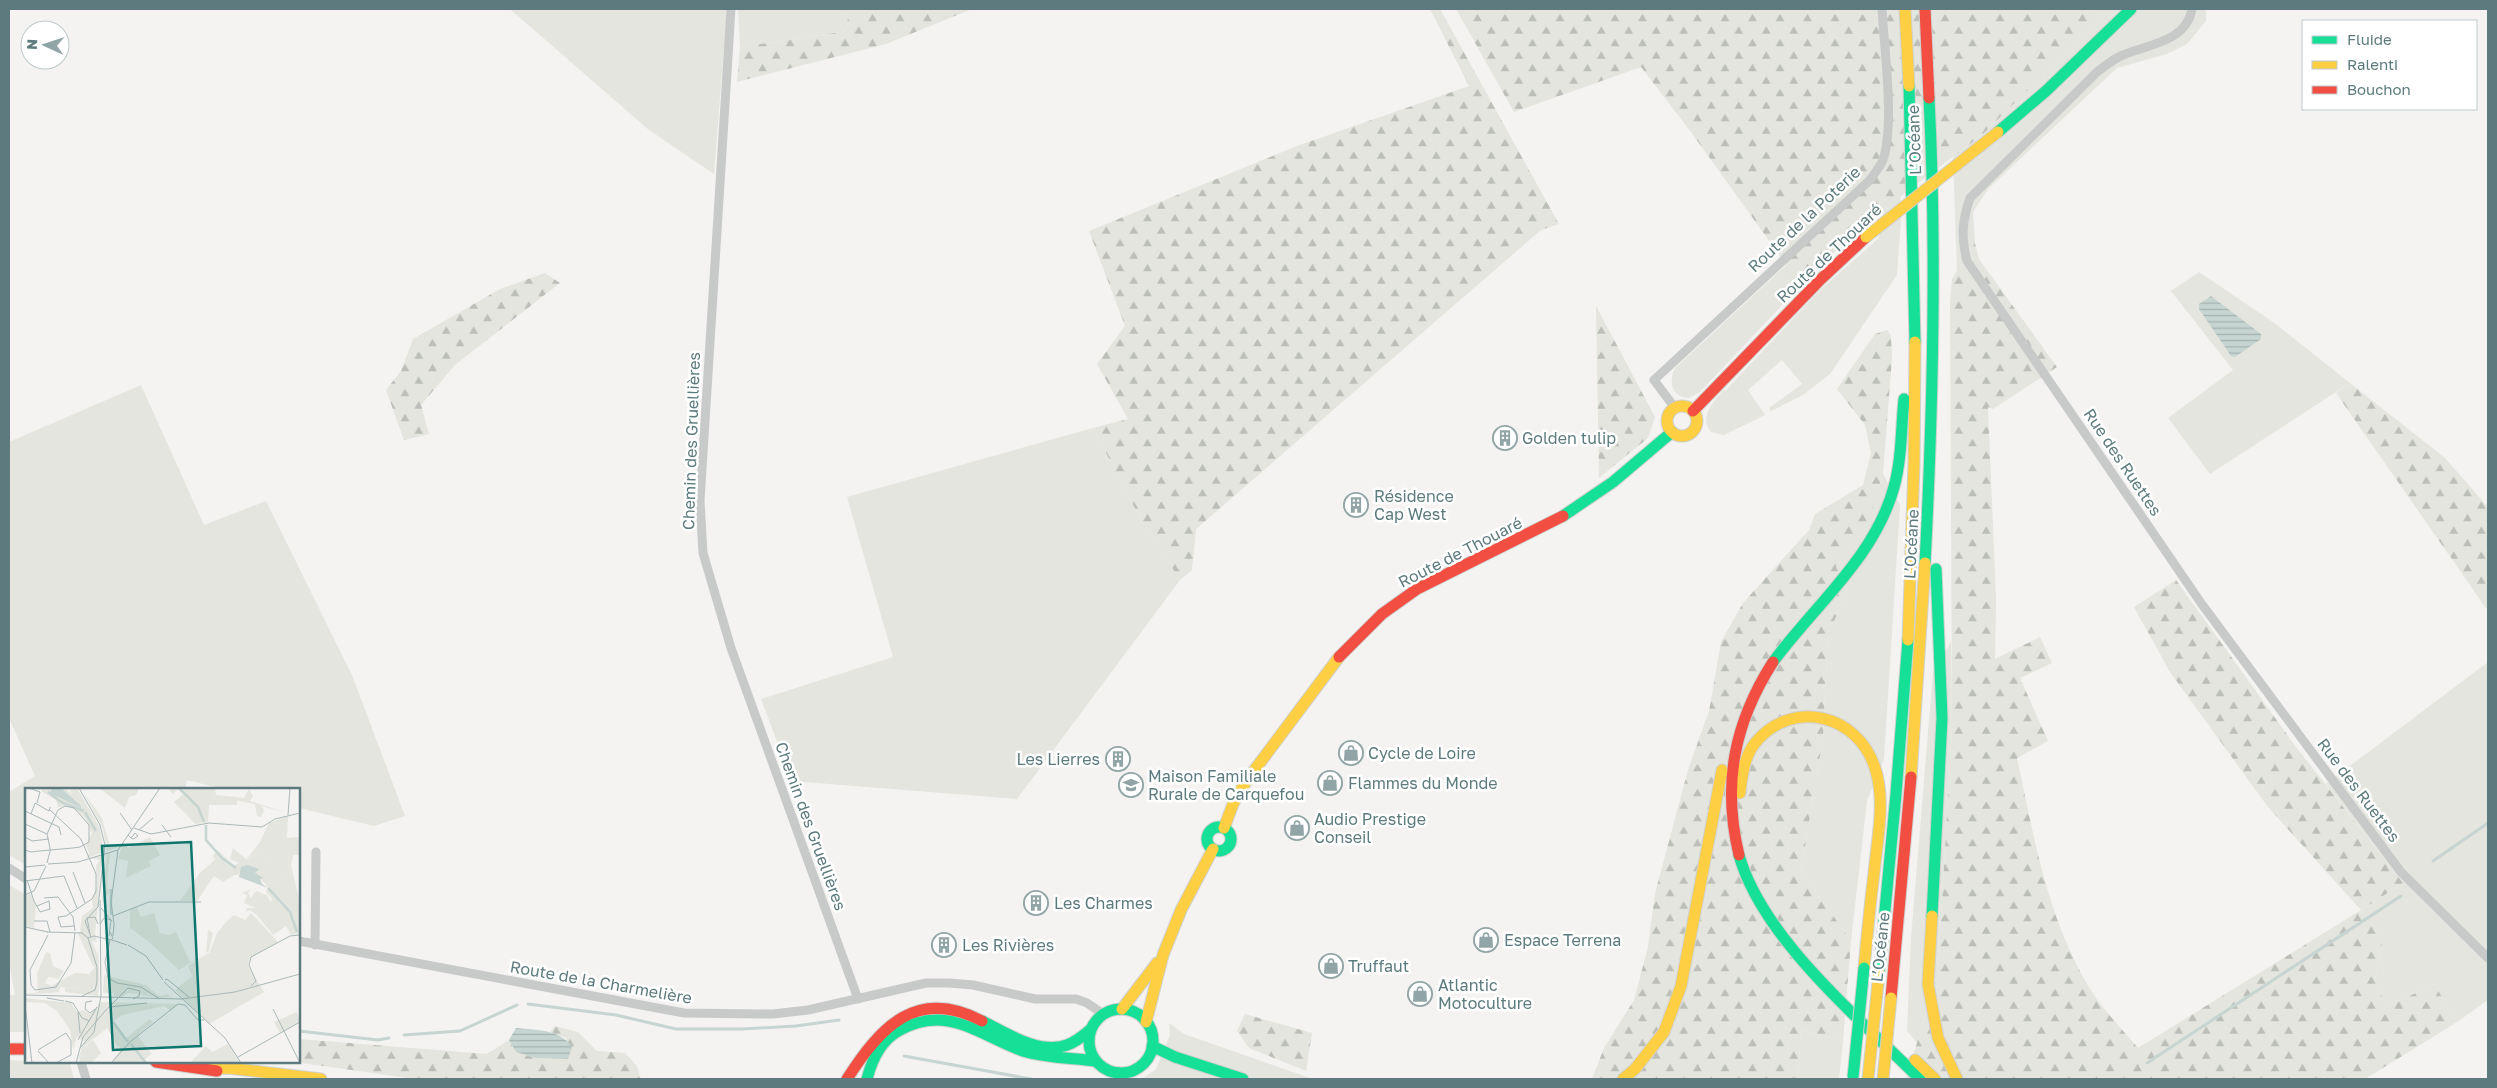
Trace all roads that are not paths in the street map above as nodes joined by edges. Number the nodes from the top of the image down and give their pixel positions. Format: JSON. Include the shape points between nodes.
{"nodes":[{"id":1,"x":731,"y":9,"type":"edge"},
{"id":2,"x":1882,"y":9,"type":"edge"},
{"id":3,"x":1905,"y":9,"type":"edge"},
{"id":4,"x":1925,"y":9,"type":"edge"},
{"id":5,"x":2131,"y":9,"type":"edge"},
{"id":6,"x":2192,"y":9,"type":"edge"},
{"id":7,"x":1914,"y":362,"type":"junction"},
{"id":8,"x":1674,"y":408,"type":"junction"},
{"id":9,"x":1693,"y":411,"type":"junction"},
{"id":10,"x":1672,"y":432,"type":"junction"},
{"id":11,"x":1928,"y":533,"type":"junction"},
{"id":12,"x":1768,"y":670,"type":"junction"},
{"id":13,"x":316,"y":852,"type":"dead end"},
{"id":14,"x":9,"y":868,"type":"edge"},
{"id":15,"x":25,"y":878,"type":"edge"},
{"id":16,"x":300,"y":941,"type":"edge"},
{"id":17,"x":316,"y":945,"type":"junction"},
{"id":18,"x":1163,"y":955,"type":"junction"},
{"id":19,"x":2488,"y":958,"type":"edge"},
{"id":20,"x":1834,"y":977,"type":"dead end"},
{"id":21,"x":1847,"y":991,"type":"dead end"},
{"id":22,"x":858,"y":999,"type":"junction"},
{"id":23,"x":1122,"y":1009,"type":"junction"},
{"id":24,"x":1103,"y":1014,"type":"junction"},
{"id":25,"x":1146,"y":1022,"type":"junction"},
{"id":26,"x":1090,"y":1030,"type":"junction"},
{"id":27,"x":1152,"y":1046,"type":"junction"},
{"id":28,"x":9,"y":1048,"type":"edge"},
{"id":29,"x":25,"y":1049,"type":"edge"},
{"id":30,"x":81,"y":1063,"type":"edge"},
{"id":31,"x":164,"y":1063,"type":"edge"},
{"id":32,"x":1097,"y":1064,"type":"junction"},
{"id":33,"x":209,"y":1069,"type":"junction"},
{"id":34,"x":1130,"y":1075,"type":"edge"},
{"id":35,"x":1853,"y":1078,"type":"edge"},
{"id":36,"x":86,"y":1079,"type":"edge"},
{"id":37,"x":259,"y":1079,"type":"edge"},
{"id":38,"x":321,"y":1079,"type":"edge"},
{"id":39,"x":847,"y":1079,"type":"edge"},
{"id":40,"x":867,"y":1079,"type":"edge"},
{"id":41,"x":1105,"y":1079,"type":"edge"},
{"id":42,"x":1244,"y":1079,"type":"edge"},
{"id":43,"x":1623,"y":1079,"type":"edge"},
{"id":44,"x":1868,"y":1079,"type":"edge"},
{"id":45,"x":1883,"y":1079,"type":"edge"},
{"id":46,"x":1920,"y":1079,"type":"edge"},
{"id":47,"x":1935,"y":1079,"type":"edge"},
{"id":48,"x":1958,"y":1079,"type":"edge"}],
"edges":[{"from":1,"to":22,"type":"street","name":"Chemin des Gruellières","via":[[700,501],[703,553],[731,648]]},
{"from":2,"to":8,"type":"street","name":"Route de la Poterie","via":[[1888,108],[1882,161],[1870,180],[1654,380]]},
{"from":3,"to":7,"type":"main road","name":"L’Océane","via":[[1914,224]]},
{"from":4,"to":11,"type":"main road","name":"L’Océane","via":[[1933,220]]},
{"from":5,"to":9,"type":"main road","name":"Route de Thouaré","bridge":true,"via":[[1998,132],[1866,237]]},
{"from":6,"to":19,"type":"street","name":"Rue des Ruettes","via":[[2184,29],[2172,38],[2120,56],[2097,72],[1970,198],[1962,219],[1962,242],[1967,261],[2201,603],[2401,872]]},
{"from":7,"to":12,"type":"main road","via":[[1906,379],[1897,472],[1878,530],[1862,556]]},
{"from":7,"to":44,"type":"main road","name":"L’Océane","bridge":true,"via":[[1909,617],[1896,801]]},
{"from":8,"to":9,"type":"main road","via":[[1684,406]]},
{"from":8,"to":10,"type":"main road","via":[[1668,420]]},
{"from":9,"to":10,"type":"main road","via":[[1697,420],[1692,432],[1684,436]]},
{"from":10,"to":18,"type":"main road","name":"Route de Thouaré","via":[[1573,510],[1424,586],[1370,624],[1331,668],[1259,764],[1230,809],[1224,828],[1230,836],[1228,846],[1221,850],[1213,849],[1181,910]]},
{"from":11,"to":45,"type":"main road","name":"L’Océane","bridge":true,"via":[[1916,734]]},
{"from":11,"to":48,"type":"main road","via":[[1936,556],[1942,718],[1928,984],[1938,1038]]},
{"from":12,"to":43,"type":"main road","via":[[1757,676],[1733,727],[1681,986],[1664,1032]]},
{"from":12,"to":46,"type":"main road","via":[[1747,710],[1737,738],[1732,767],[1730,814],[1740,860],[1755,896],[1781,936]]},
{"from":13,"to":17,"type":"street"},
{"from":14,"to":15,"type":"street"},
{"from":16,"to":17,"type":"street","name":"Route de la Charmelière"},
{"from":17,"to":22,"type":"street","name":"Route de la Charmelière","via":[[684,1013],[773,1014]]},
{"from":18,"to":23,"type":"main road"},
{"from":18,"to":25,"type":"main road"},
{"from":20,"to":35,"type":"main road","bridge":true,"via":[[1801,944],[1758,880],[1745,840],[1740,799],[1744,764],[1756,741],[1787,720],[1809,716],[1836,721],[1862,740],[1874,766],[1880,800]]},
{"from":21,"to":47,"type":"main road"},
{"from":22,"to":24,"type":"street","name":"Route de la Charmelière","via":[[926,983],[949,983],[1035,999],[1076,999]]},
{"from":23,"to":24,"type":"main road"},
{"from":23,"to":25,"type":"main road","via":[[1140,1015]]},
{"from":24,"to":26,"type":"main road"},
{"from":25,"to":27,"type":"main road","via":[[1153,1038]]},
{"from":26,"to":32,"type":"main road","via":[[1089,1048]]},
{"from":26,"to":39,"type":"main road","via":[[1075,1042],[1054,1047],[1017,1038],[968,1014],[920,1010],[898,1018],[877,1035]]},
{"from":27,"to":34,"type":"main road","via":[[1146,1061]]},
{"from":27,"to":42,"type":"main road","via":[[1175,1057]]},
{"from":28,"to":29,"type":"main road"},
{"from":30,"to":36,"type":"street"},
{"from":31,"to":33,"type":"main road"},
{"from":32,"to":34,"type":"main road","via":[[1116,1073]]},
{"from":32,"to":40,"type":"main road","via":[[1024,1051],[966,1024],[923,1018],[888,1037],[877,1051]]},
{"from":32,"to":41,"type":"main road"},
{"from":33,"to":37,"type":"main road"},
{"from":33,"to":38,"type":"main road","via":[[228,1068]]}]}
